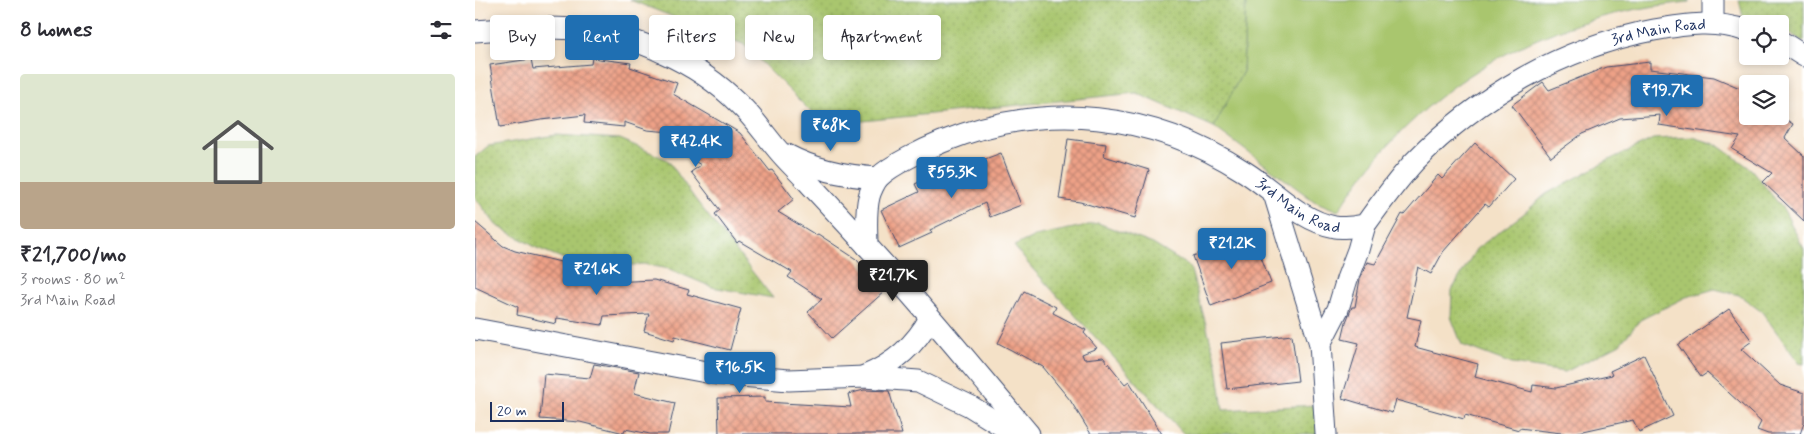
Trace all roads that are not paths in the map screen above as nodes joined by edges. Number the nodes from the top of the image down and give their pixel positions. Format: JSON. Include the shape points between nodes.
{"nodes":[{"id":1,"x":1713,"y":0,"type":"edge"},
{"id":2,"x":1713,"y":23,"type":"junction"},
{"id":3,"x":1739,"y":28,"type":"edge"},
{"id":4,"x":475,"y":31,"type":"edge"},
{"id":5,"x":1789,"y":47,"type":"edge"},
{"id":6,"x":1804,"y":56,"type":"edge"},
{"id":7,"x":779,"y":150,"type":"junction"},
{"id":8,"x":878,"y":178,"type":"junction"},
{"id":9,"x":1274,"y":194,"type":"junction"},
{"id":10,"x":1365,"y":226,"type":"junction"},
{"id":11,"x":867,"y":246,"type":"junction"},
{"id":12,"x":930,"y":318,"type":"junction"},
{"id":13,"x":475,"y":329,"type":"edge"},
{"id":14,"x":1320,"y":344,"type":"junction"},
{"id":15,"x":864,"y":377,"type":"junction"},
{"id":16,"x":1331,"y":433,"type":"edge"},
{"id":17,"x":1015,"y":434,"type":"edge"},
{"id":18,"x":1029,"y":434,"type":"edge"}],
"edges":[{"from":1,"to":2,"type":"street"},
{"from":2,"to":3,"type":"street","name":"3rd Main Road"},
{"from":2,"to":10,"type":"street","name":"3rd Main Road","via":[[1677,26],[1605,43],[1570,55],[1504,89],[1441,136],[1413,163]]},
{"from":4,"to":7,"type":"street","via":[[551,27],[580,29],[609,34],[664,52],[716,84],[739,104]]},
{"from":5,"to":6,"type":"street"},
{"from":7,"to":8,"type":"street","via":[[837,173]]},
{"from":7,"to":11,"type":"street"},
{"from":8,"to":9,"type":"street","name":"3rd Main Road","via":[[931,146],[990,126],[1054,117],[1088,118],[1130,123],[1187,140],[1240,168]]},
{"from":8,"to":11,"type":"street","via":[[869,197]]},
{"from":9,"to":10,"type":"street","name":"3rd Main Road","via":[[1310,218],[1335,227]]},
{"from":9,"to":14,"type":"street"},
{"from":10,"to":14,"type":"street","via":[[1338,309]]},
{"from":11,"to":12,"type":"street"},
{"from":12,"to":15,"type":"street","via":[[922,333],[899,357]]},
{"from":12,"to":18,"type":"street"},
{"from":13,"to":15,"type":"street","via":[[717,374],[789,380]]},
{"from":14,"to":16,"type":"street"},
{"from":15,"to":17,"type":"street","via":[[918,381],[971,406]]}]}
